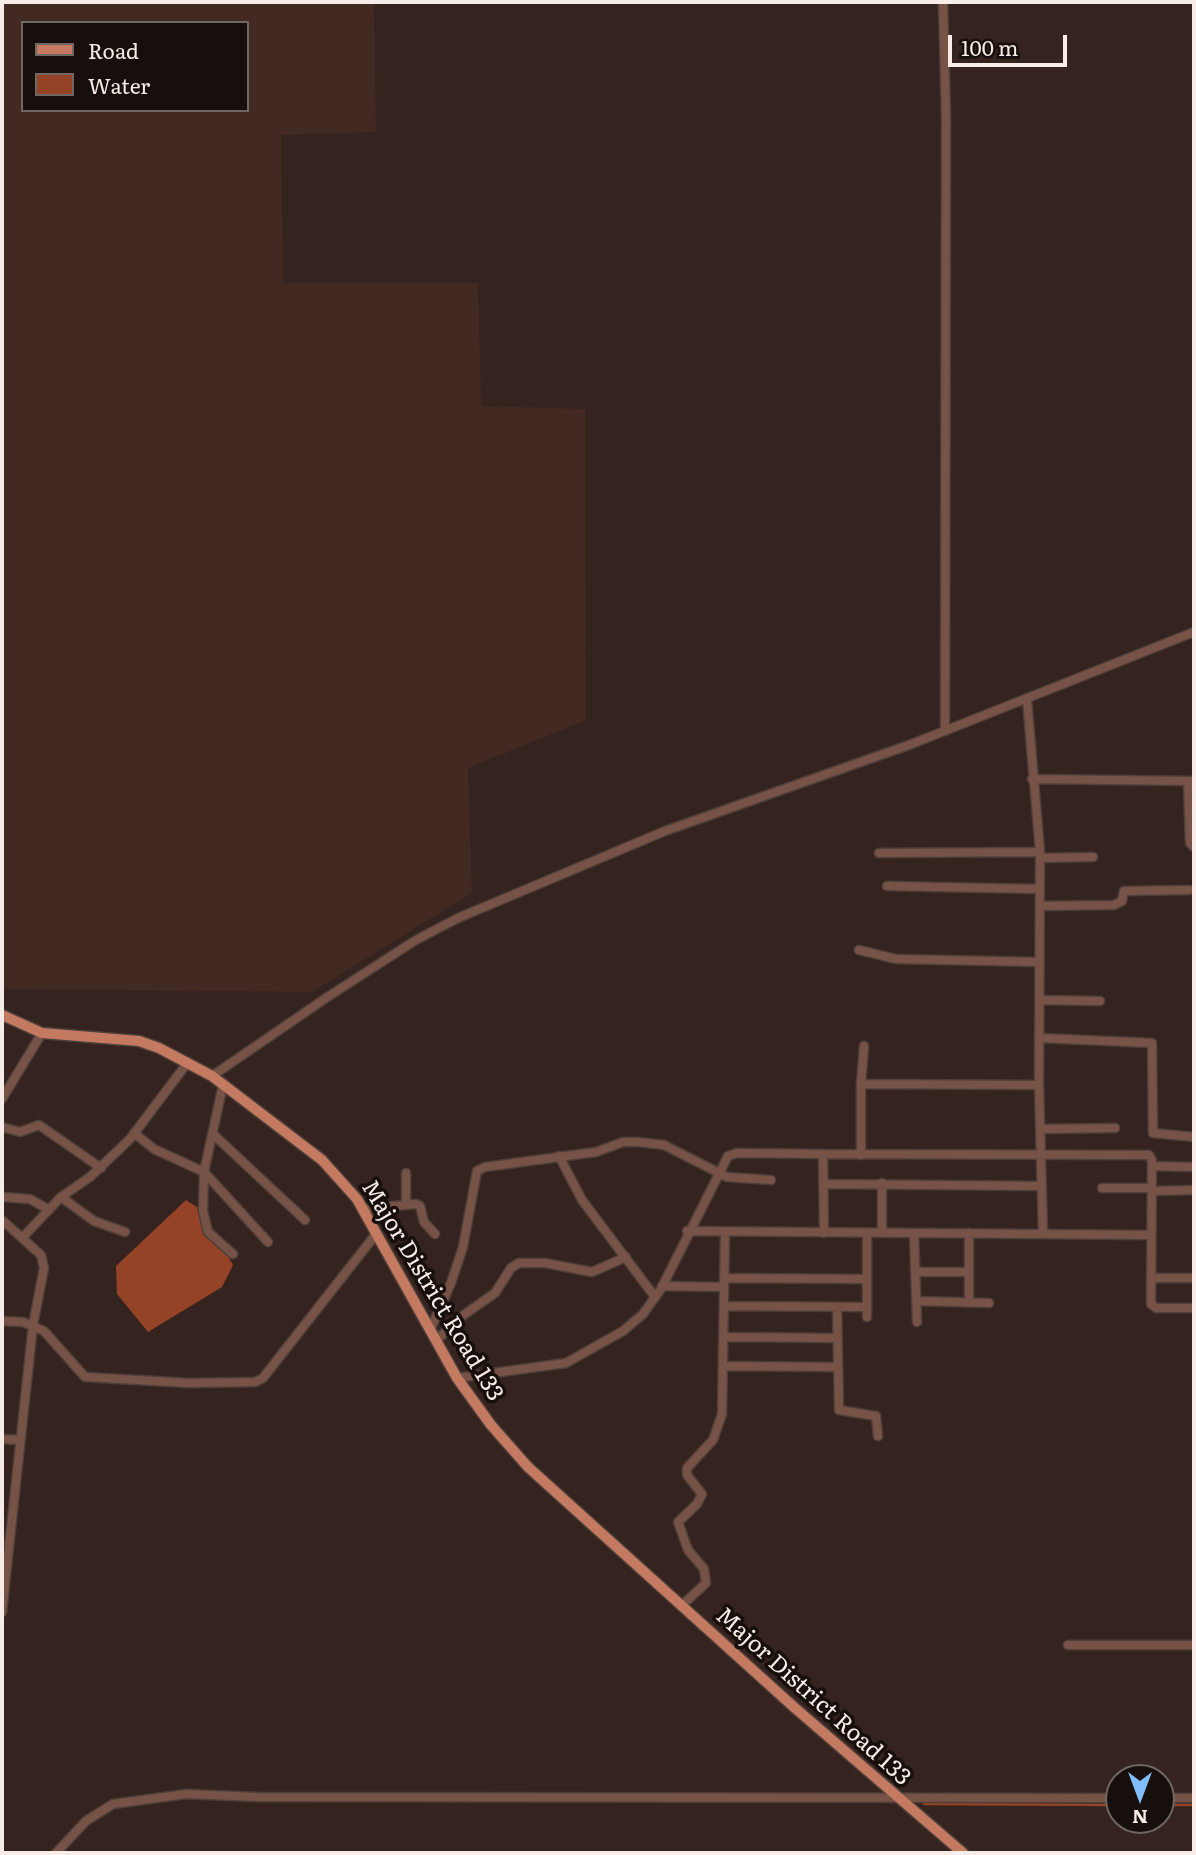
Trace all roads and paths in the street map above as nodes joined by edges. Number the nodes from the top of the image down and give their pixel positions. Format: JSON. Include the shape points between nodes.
{"nodes":[{"id":1,"x":943,"y":2,"type":"edge"},
{"id":2,"x":1194,"y":632,"type":"edge"},
{"id":3,"x":1027,"y":699,"type":"junction"},
{"id":4,"x":945,"y":731,"type":"junction"},
{"id":5,"x":1032,"y":779,"type":"junction"},
{"id":6,"x":1191,"y":780,"type":"edge"},
{"id":7,"x":1194,"y":847,"type":"edge"},
{"id":8,"x":879,"y":853,"type":"dead end"},
{"id":9,"x":1040,"y":855,"type":"junction"},
{"id":10,"x":1093,"y":857,"type":"dead end"},
{"id":11,"x":887,"y":886,"type":"dead end"},
{"id":12,"x":1040,"y":889,"type":"junction"},
{"id":13,"x":1189,"y":890,"type":"dead end"},
{"id":14,"x":1040,"y":906,"type":"junction"},
{"id":15,"x":859,"y":950,"type":"dead end"},
{"id":16,"x":1039,"y":962,"type":"junction"},
{"id":17,"x":1039,"y":1000,"type":"junction"},
{"id":18,"x":1100,"y":1001,"type":"dead end"},
{"id":19,"x":2,"y":1016,"type":"edge"},
{"id":20,"x":42,"y":1033,"type":"junction"},
{"id":21,"x":1040,"y":1038,"type":"junction"},
{"id":22,"x":864,"y":1046,"type":"dead end"},
{"id":23,"x":188,"y":1062,"type":"junction"},
{"id":24,"x":212,"y":1076,"type":"junction"},
{"id":25,"x":861,"y":1084,"type":"junction"},
{"id":26,"x":223,"y":1085,"type":"junction"},
{"id":27,"x":1039,"y":1085,"type":"junction"},
{"id":28,"x":2,"y":1099,"type":"edge"},
{"id":29,"x":2,"y":1126,"type":"edge"},
{"id":30,"x":1115,"y":1128,"type":"dead end"},
{"id":31,"x":1040,"y":1129,"type":"junction"},
{"id":32,"x":134,"y":1133,"type":"junction"},
{"id":33,"x":213,"y":1134,"type":"junction"},
{"id":34,"x":1194,"y":1137,"type":"edge"},
{"id":35,"x":823,"y":1154,"type":"junction"},
{"id":36,"x":861,"y":1154,"type":"junction"},
{"id":37,"x":1041,"y":1155,"type":"junction"},
{"id":38,"x":559,"y":1156,"type":"junction"},
{"id":39,"x":1152,"y":1166,"type":"junction"},
{"id":40,"x":1194,"y":1167,"type":"edge"},
{"id":41,"x":101,"y":1168,"type":"junction"},
{"id":42,"x":204,"y":1172,"type":"junction"},
{"id":43,"x":406,"y":1173,"type":"dead end"},
{"id":44,"x":717,"y":1173,"type":"junction"},
{"id":45,"x":771,"y":1180,"type":"dead end"},
{"id":46,"x":882,"y":1183,"type":"junction"},
{"id":47,"x":823,"y":1184,"type":"junction"},
{"id":48,"x":1041,"y":1186,"type":"junction"},
{"id":49,"x":1102,"y":1188,"type":"dead end"},
{"id":50,"x":1152,"y":1189,"type":"junction"},
{"id":51,"x":1194,"y":1191,"type":"edge"},
{"id":52,"x":2,"y":1197,"type":"edge"},
{"id":53,"x":61,"y":1197,"type":"junction"},
{"id":54,"x":407,"y":1204,"type":"junction"},
{"id":55,"x":362,"y":1209,"type":"junction"},
{"id":56,"x":49,"y":1210,"type":"junction"},
{"id":57,"x":2,"y":1220,"type":"edge"},
{"id":58,"x":305,"y":1220,"type":"dead end"},
{"id":59,"x":687,"y":1231,"type":"junction"},
{"id":60,"x":125,"y":1232,"type":"dead end"},
{"id":61,"x":726,"y":1232,"type":"junction"},
{"id":62,"x":824,"y":1233,"type":"junction"},
{"id":63,"x":867,"y":1233,"type":"junction"},
{"id":64,"x":883,"y":1233,"type":"junction"},
{"id":65,"x":914,"y":1233,"type":"junction"},
{"id":66,"x":969,"y":1233,"type":"junction"},
{"id":67,"x":376,"y":1234,"type":"junction"},
{"id":68,"x":435,"y":1234,"type":"dead end"},
{"id":69,"x":1043,"y":1234,"type":"junction"},
{"id":70,"x":1151,"y":1235,"type":"junction"},
{"id":71,"x":22,"y":1238,"type":"junction"},
{"id":72,"x":268,"y":1242,"type":"dead end"},
{"id":73,"x":233,"y":1254,"type":"dead end"},
{"id":74,"x":626,"y":1257,"type":"junction"},
{"id":75,"x":916,"y":1272,"type":"junction"},
{"id":76,"x":968,"y":1272,"type":"junction"},
{"id":77,"x":1151,"y":1278,"type":"junction"},
{"id":78,"x":1194,"y":1278,"type":"edge"},
{"id":79,"x":867,"y":1279,"type":"junction"},
{"id":80,"x":724,"y":1283,"type":"junction"},
{"id":81,"x":662,"y":1286,"type":"junction"},
{"id":82,"x":655,"y":1297,"type":"junction"},
{"id":83,"x":916,"y":1301,"type":"junction"},
{"id":84,"x":969,"y":1302,"type":"junction"},
{"id":85,"x":989,"y":1303,"type":"dead end"},
{"id":86,"x":724,"y":1306,"type":"junction"},
{"id":87,"x":837,"y":1307,"type":"junction"},
{"id":88,"x":867,"y":1307,"type":"junction"},
{"id":89,"x":1194,"y":1308,"type":"edge"},
{"id":90,"x":867,"y":1317,"type":"dead end"},
{"id":91,"x":2,"y":1321,"type":"edge"},
{"id":92,"x":917,"y":1322,"type":"dead end"},
{"id":93,"x":33,"y":1325,"type":"junction"},
{"id":94,"x":430,"y":1330,"type":"junction"},
{"id":95,"x":724,"y":1337,"type":"junction"},
{"id":96,"x":837,"y":1338,"type":"junction"},
{"id":97,"x":436,"y":1341,"type":"junction"},
{"id":98,"x":723,"y":1366,"type":"junction"},
{"id":99,"x":837,"y":1367,"type":"junction"},
{"id":100,"x":457,"y":1378,"type":"junction"},
{"id":101,"x":878,"y":1436,"type":"dead end"},
{"id":102,"x":2,"y":1439,"type":"edge"},
{"id":103,"x":20,"y":1440,"type":"junction"},
{"id":104,"x":2,"y":1515,"type":"edge"},
{"id":105,"x":13,"y":1515,"type":"junction"},
{"id":106,"x":6,"y":1544,"type":"edge"},
{"id":107,"x":3,"y":1590,"type":"edge"},
{"id":108,"x":681,"y":1606,"type":"junction"},
{"id":109,"x":2,"y":1612,"type":"edge"},
{"id":110,"x":1068,"y":1645,"type":"dead end"},
{"id":111,"x":1194,"y":1645,"type":"edge"},
{"id":112,"x":1105,"y":1798,"type":"edge"},
{"id":113,"x":1175,"y":1798,"type":"edge"},
{"id":114,"x":1194,"y":1798,"type":"edge"},
{"id":115,"x":899,"y":1799,"type":"junction"},
{"id":116,"x":56,"y":1853,"type":"edge"},
{"id":117,"x":963,"y":1853,"type":"edge"}],
"edges":[{"from":1,"to":4,"type":"street"},
{"from":2,"to":3,"type":"street"},
{"from":3,"to":4,"type":"street"},
{"from":3,"to":5,"type":"street"},
{"from":4,"to":24,"type":"street","via":[[664,831],[458,918],[416,940]]},
{"from":5,"to":6,"type":"street"},
{"from":5,"to":9,"type":"street","via":[[1039,811]]},
{"from":6,"to":7,"type":"street","via":[[1190,843]]},
{"from":8,"to":9,"type":"street"},
{"from":9,"to":10,"type":"street"},
{"from":9,"to":12,"type":"street"},
{"from":11,"to":12,"type":"street"},
{"from":12,"to":14,"type":"street"},
{"from":13,"to":14,"type":"street","via":[[1124,891],[1122,901],[1114,905]]},
{"from":14,"to":16,"type":"street"},
{"from":15,"to":16,"type":"street","via":[[896,959]]},
{"from":16,"to":17,"type":"street"},
{"from":17,"to":18,"type":"street"},
{"from":17,"to":21,"type":"street"},
{"from":19,"to":20,"type":"main road","name":"Major District Road 133"},
{"from":20,"to":23,"type":"main road","name":"Major District Road 133","via":[[143,1042]]},
{"from":20,"to":28,"type":"street"},
{"from":21,"to":27,"type":"street"},
{"from":21,"to":34,"type":"street","via":[[1153,1043],[1153,1133]]},
{"from":22,"to":25,"type":"street"},
{"from":23,"to":24,"type":"main road","name":"Major District Road 133"},
{"from":23,"to":32,"type":"street"},
{"from":24,"to":26,"type":"main road","name":"Major District Road 133"},
{"from":25,"to":27,"type":"street"},
{"from":25,"to":36,"type":"street"},
{"from":26,"to":33,"type":"street"},
{"from":26,"to":55,"type":"main road","name":"Major District Road 133","via":[[322,1160]]},
{"from":27,"to":31,"type":"street"},
{"from":29,"to":41,"type":"street","via":[[20,1132],[39,1125]]},
{"from":30,"to":31,"type":"street"},
{"from":31,"to":37,"type":"street"},
{"from":32,"to":41,"type":"street"},
{"from":32,"to":42,"type":"street","via":[[154,1149]]},
{"from":33,"to":42,"type":"street"},
{"from":33,"to":58,"type":"street"},
{"from":35,"to":36,"type":"street"},
{"from":35,"to":44,"type":"street","via":[[737,1153],[728,1156]]},
{"from":35,"to":47,"type":"street"},
{"from":36,"to":37,"type":"street"},
{"from":37,"to":39,"type":"street","via":[[1149,1155]]},
{"from":37,"to":48,"type":"street"},
{"from":38,"to":44,"type":"street","via":[[638,1142],[664,1146]]},
{"from":38,"to":74,"type":"street","via":[[582,1199]]},
{"from":38,"to":94,"type":"street","via":[[477,1171],[463,1247]]},
{"from":39,"to":40,"type":"street"},
{"from":39,"to":50,"type":"street"},
{"from":41,"to":53,"type":"street"},
{"from":42,"to":72,"type":"street"},
{"from":42,"to":73,"type":"street","via":[[205,1224]]},
{"from":43,"to":54,"type":"street"},
{"from":44,"to":45,"type":"street","via":[[734,1179]]},
{"from":44,"to":59,"type":"street"},
{"from":46,"to":47,"type":"street"},
{"from":46,"to":48,"type":"street"},
{"from":46,"to":64,"type":"street"},
{"from":47,"to":62,"type":"street"},
{"from":48,"to":69,"type":"street"},
{"from":49,"to":50,"type":"street"},
{"from":50,"to":51,"type":"street"},
{"from":50,"to":70,"type":"street"},
{"from":52,"to":56,"type":"street","via":[[30,1199]]},
{"from":53,"to":56,"type":"street"},
{"from":53,"to":60,"type":"street","via":[[94,1221]]},
{"from":54,"to":55,"type":"street"},
{"from":54,"to":68,"type":"street","via":[[420,1206],[424,1223]]},
{"from":55,"to":67,"type":"main road","name":"Major District Road 133"},
{"from":56,"to":71,"type":"street"},
{"from":57,"to":71,"type":"street"},
{"from":59,"to":61,"type":"street"},
{"from":59,"to":81,"type":"street"},
{"from":61,"to":62,"type":"street"},
{"from":61,"to":80,"type":"street"},
{"from":62,"to":63,"type":"street"},
{"from":63,"to":64,"type":"street"},
{"from":63,"to":79,"type":"street"},
{"from":64,"to":65,"type":"street"},
{"from":65,"to":66,"type":"street"},
{"from":65,"to":75,"type":"street"},
{"from":66,"to":69,"type":"street"},
{"from":66,"to":76,"type":"street"},
{"from":67,"to":93,"type":"street","via":[[272,1367],[255,1382],[85,1377],[44,1331]]},
{"from":67,"to":94,"type":"main road","name":"Major District Road 133"},
{"from":69,"to":70,"type":"street"},
{"from":70,"to":77,"type":"street"},
{"from":71,"to":93,"type":"street","via":[[44,1260]]},
{"from":74,"to":82,"type":"street"},
{"from":74,"to":97,"type":"street","via":[[592,1272],[519,1263],[495,1293]]},
{"from":75,"to":76,"type":"street"},
{"from":75,"to":83,"type":"street"},
{"from":76,"to":84,"type":"street"},
{"from":77,"to":78,"type":"street"},
{"from":77,"to":89,"type":"street","via":[[1153,1307]]},
{"from":79,"to":80,"type":"street"},
{"from":79,"to":88,"type":"street"},
{"from":80,"to":81,"type":"street"},
{"from":80,"to":86,"type":"street"},
{"from":81,"to":82,"type":"street"},
{"from":82,"to":100,"type":"street","via":[[623,1331],[566,1363]]},
{"from":83,"to":84,"type":"street"},
{"from":83,"to":92,"type":"street"},
{"from":84,"to":85,"type":"street"},
{"from":86,"to":87,"type":"street"},
{"from":86,"to":95,"type":"street"},
{"from":87,"to":88,"type":"street"},
{"from":87,"to":96,"type":"street"},
{"from":88,"to":90,"type":"street"},
{"from":91,"to":93,"type":"street"},
{"from":93,"to":103,"type":"street"},
{"from":94,"to":97,"type":"main road","name":"Major District Road 133"},
{"from":95,"to":96,"type":"street"},
{"from":95,"to":98,"type":"street"},
{"from":96,"to":99,"type":"street"},
{"from":97,"to":100,"type":"main road","name":"Major District Road 133"},
{"from":98,"to":99,"type":"street"},
{"from":98,"to":108,"type":"street","via":[[719,1427],[687,1468],[702,1494],[678,1522],[688,1550],[704,1569],[706,1583]]},
{"from":99,"to":101,"type":"street","via":[[839,1410],[876,1416]]},
{"from":100,"to":108,"type":"main road","name":"Major District Road 133","via":[[528,1467]]},
{"from":102,"to":103,"type":"street"},
{"from":103,"to":105,"type":"street"},
{"from":104,"to":105,"type":"street"},
{"from":105,"to":106,"type":"street"},
{"from":106,"to":107,"type":"street"},
{"from":107,"to":109,"type":"street"},
{"from":108,"to":115,"type":"main road","name":"Major District Road 133"},
{"from":110,"to":111,"type":"street"},
{"from":112,"to":115,"type":"street"},
{"from":113,"to":114,"type":"street"},
{"from":115,"to":116,"type":"street","via":[[186,1794],[113,1804],[86,1821]]},
{"from":115,"to":117,"type":"main road","name":"Major District Road 133"}]}
